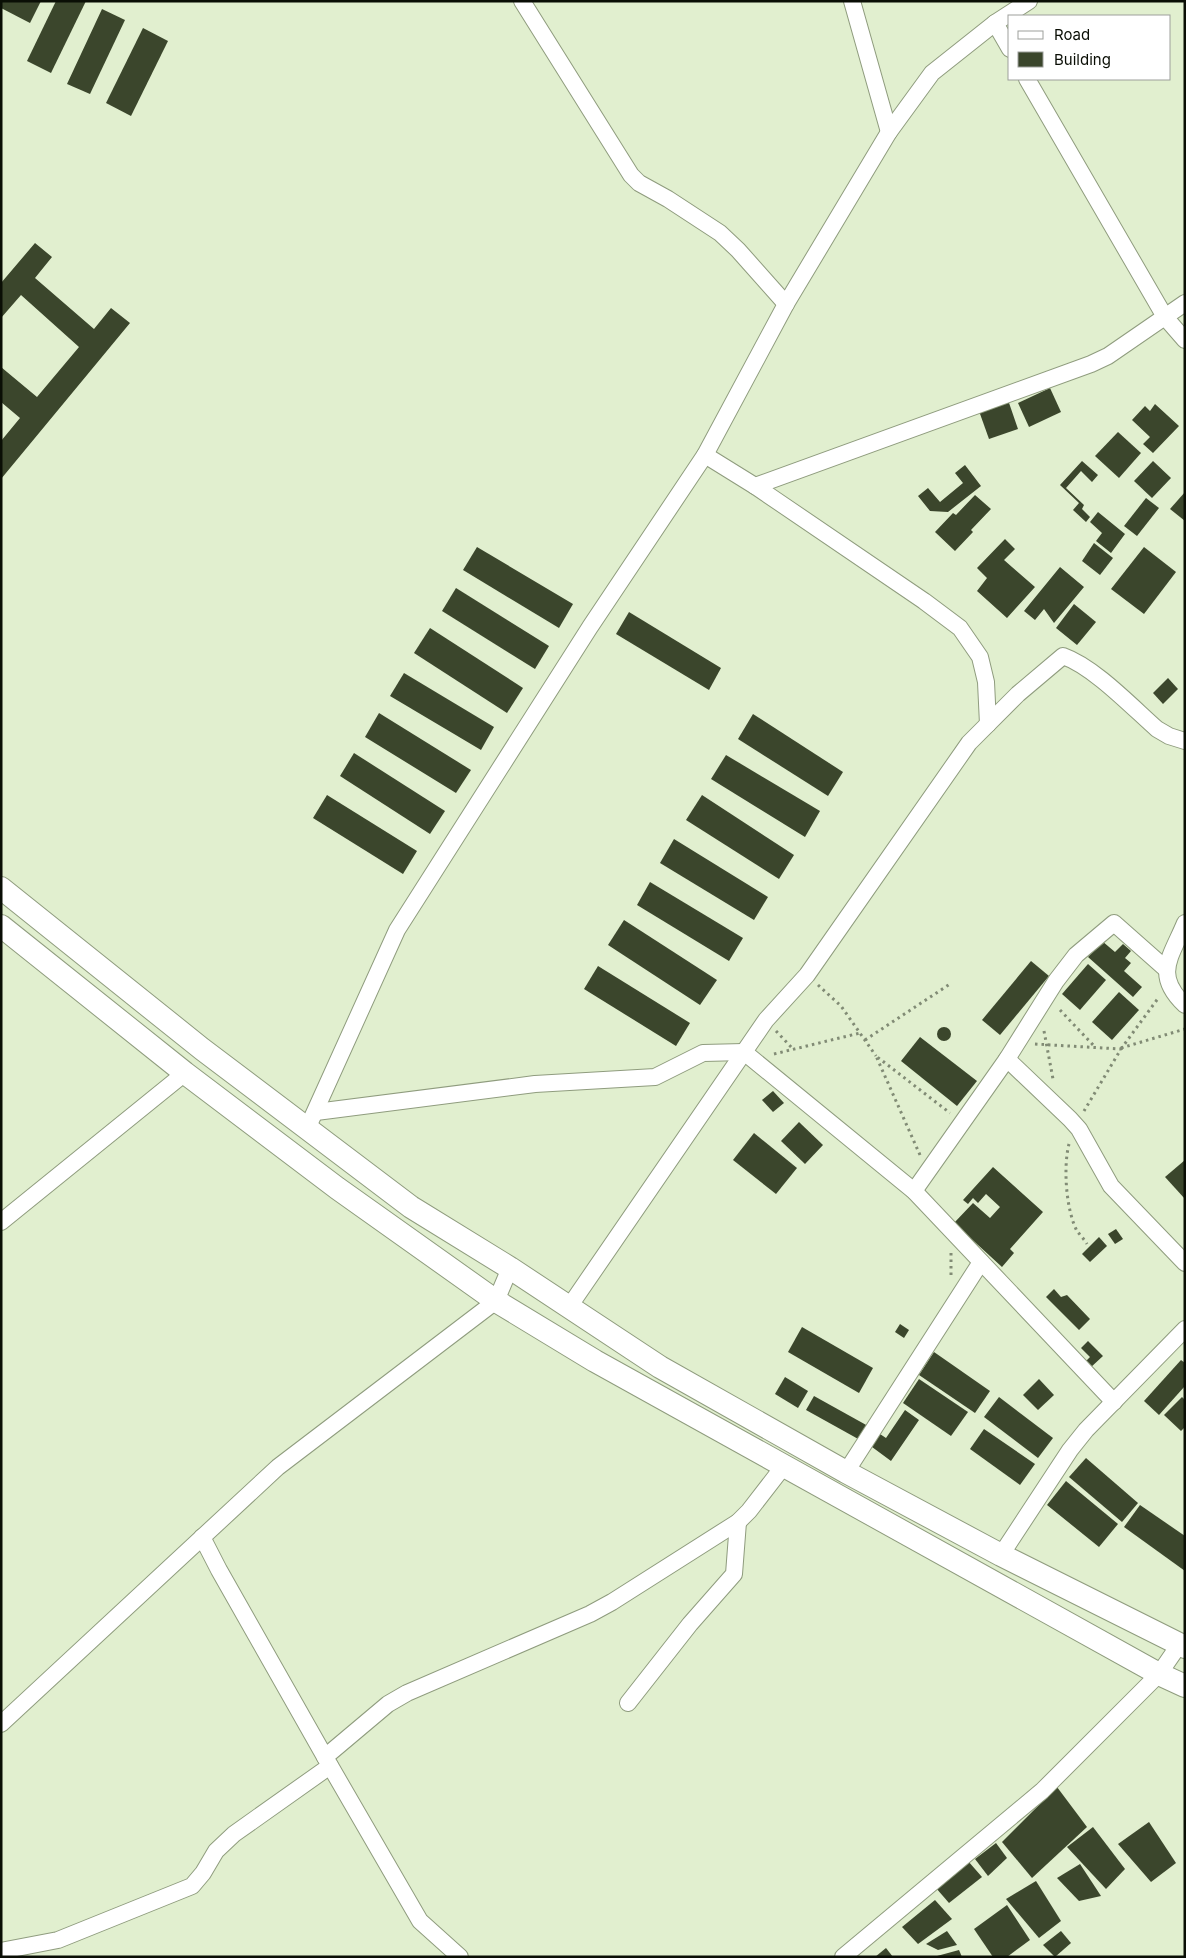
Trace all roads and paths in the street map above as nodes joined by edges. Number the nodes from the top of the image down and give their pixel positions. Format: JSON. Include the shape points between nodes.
{"nodes":[{"id":1,"x":522,"y":1,"type":"edge"},
{"id":2,"x":852,"y":1,"type":"edge"},
{"id":3,"x":1029,"y":1,"type":"edge"},
{"id":4,"x":995,"y":23,"type":"junction"},
{"id":5,"x":1008,"y":46,"type":"edge"},
{"id":6,"x":1028,"y":80,"type":"edge"},
{"id":7,"x":889,"y":132,"type":"junction"},
{"id":8,"x":1185,"y":303,"type":"edge"},
{"id":9,"x":786,"y":304,"type":"junction"},
{"id":10,"x":1165,"y":317,"type":"junction"},
{"id":11,"x":1185,"y":340,"type":"edge"},
{"id":12,"x":705,"y":455,"type":"junction"},
{"id":13,"x":755,"y":486,"type":"junction"},
{"id":14,"x":988,"y":724,"type":"junction"},
{"id":15,"x":1185,"y":741,"type":"edge"},
{"id":16,"x":1,"y":888,"type":"edge"},
{"id":17,"x":1185,"y":923,"type":"edge"},
{"id":18,"x":1,"y":926,"type":"edge"},
{"id":19,"x":808,"y":975,"type":"junction"},
{"id":20,"x":1167,"y":977,"type":"junction"},
{"id":21,"x":950,"y":984,"type":"dead end"},
{"id":22,"x":1185,"y":1005,"type":"edge"},
{"id":23,"x":1060,"y":1010,"type":"dead end"},
{"id":24,"x":766,"y":1020,"type":"junction"},
{"id":25,"x":1185,"y":1030,"type":"edge"},
{"id":26,"x":860,"y":1033,"type":"junction"},
{"id":27,"x":865,"y":1040,"type":"junction"},
{"id":28,"x":1017,"y":1044,"type":"junction"},
{"id":29,"x":1095,"y":1048,"type":"junction"},
{"id":30,"x":793,"y":1049,"type":"junction"},
{"id":31,"x":1121,"y":1049,"type":"junction"},
{"id":32,"x":749,"y":1056,"type":"junction"},
{"id":33,"x":876,"y":1056,"type":"junction"},
{"id":34,"x":1007,"y":1059,"type":"junction"},
{"id":35,"x":185,"y":1073,"type":"junction"},
{"id":36,"x":312,"y":1121,"type":"junction"},
{"id":37,"x":962,"y":1123,"type":"junction"},
{"id":38,"x":1075,"y":1125,"type":"junction"},
{"id":39,"x":928,"y":1171,"type":"junction"},
{"id":40,"x":914,"y":1191,"type":"junction"},
{"id":41,"x":1,"y":1222,"type":"edge"},
{"id":42,"x":1087,"y":1244,"type":"dead end"},
{"id":43,"x":948,"y":1247,"type":"dead end"},
{"id":44,"x":981,"y":1262,"type":"junction"},
{"id":45,"x":1185,"y":1264,"type":"edge"},
{"id":46,"x":510,"y":1268,"type":"junction"},
{"id":47,"x":496,"y":1301,"type":"junction"},
{"id":48,"x":570,"y":1307,"type":"junction"},
{"id":49,"x":952,"y":1308,"type":"junction"},
{"id":50,"x":1185,"y":1329,"type":"edge"},
{"id":51,"x":1114,"y":1402,"type":"junction"},
{"id":52,"x":784,"y":1467,"type":"junction"},
{"id":53,"x":846,"y":1472,"type":"junction"},
{"id":54,"x":738,"y":1522,"type":"junction"},
{"id":55,"x":202,"y":1537,"type":"junction"},
{"id":56,"x":1001,"y":1555,"type":"junction"},
{"id":57,"x":1182,"y":1646,"type":"edge"},
{"id":58,"x":1159,"y":1674,"type":"junction"},
{"id":59,"x":1185,"y":1686,"type":"edge"},
{"id":60,"x":628,"y":1704,"type":"dead end"},
{"id":61,"x":1,"y":1724,"type":"edge"},
{"id":62,"x":328,"y":1762,"type":"junction"},
{"id":63,"x":1,"y":1951,"type":"edge"},
{"id":64,"x":460,"y":1957,"type":"edge"},
{"id":65,"x":843,"y":1957,"type":"edge"}],
"edges":[{"from":1,"to":9,"type":"street","via":[[631,175],[639,184],[720,232]]},
{"from":2,"to":7,"type":"street"},
{"from":3,"to":4,"type":"street"},
{"from":4,"to":5,"type":"street"},
{"from":4,"to":7,"type":"street","via":[[932,73]]},
{"from":6,"to":10,"type":"street"},
{"from":7,"to":9,"type":"street"},
{"from":8,"to":10,"type":"street"},
{"from":9,"to":12,"type":"street"},
{"from":10,"to":11,"type":"street"},
{"from":10,"to":13,"type":"street","via":[[1091,364]]},
{"from":12,"to":13,"type":"street"},
{"from":12,"to":36,"type":"street","via":[[593,622],[397,930]]},
{"from":13,"to":14,"type":"street","via":[[960,628],[980,657],[986,682]]},
{"from":14,"to":15,"type":"street","via":[[1063,656],[1091,670],[1157,729]]},
{"from":14,"to":19,"type":"street","via":[[969,743]]},
{"from":16,"to":36,"type":"main road","via":[[202,1050]]},
{"from":17,"to":20,"type":"street"},
{"from":18,"to":35,"type":"main road"},
{"from":19,"to":24,"type":"street"},
{"from":19,"to":26,"type":"path","via":[[840,1006]]},
{"from":20,"to":22,"type":"street","via":[[1176,996]]},
{"from":20,"to":28,"type":"street","via":[[1114,923],[1076,955]]},
{"from":20,"to":31,"type":"path"},
{"from":21,"to":27,"type":"path"},
{"from":23,"to":29,"type":"path"},
{"from":24,"to":30,"type":"path"},
{"from":24,"to":32,"type":"street"},
{"from":25,"to":31,"type":"path"},
{"from":26,"to":27,"type":"path"},
{"from":26,"to":30,"type":"path"},
{"from":27,"to":33,"type":"path"},
{"from":28,"to":29,"type":"path"},
{"from":28,"to":34,"type":"street"},
{"from":29,"to":31,"type":"path"},
{"from":30,"to":32,"type":"path"},
{"from":31,"to":38,"type":"path"},
{"from":32,"to":36,"type":"street","via":[[703,1054],[655,1077],[535,1084]]},
{"from":32,"to":40,"type":"street"},
{"from":32,"to":48,"type":"street"},
{"from":33,"to":37,"type":"path"},
{"from":33,"to":39,"type":"path"},
{"from":34,"to":37,"type":"street"},
{"from":34,"to":38,"type":"street"},
{"from":35,"to":41,"type":"street"},
{"from":35,"to":47,"type":"main road"},
{"from":36,"to":46,"type":"main road","via":[[410,1207]]},
{"from":37,"to":39,"type":"street"},
{"from":38,"to":42,"type":"path","via":[[1068,1148],[1067,1192],[1077,1230]]},
{"from":38,"to":45,"type":"street","via":[[1111,1186]]},
{"from":39,"to":40,"type":"street"},
{"from":40,"to":44,"type":"street"},
{"from":43,"to":49,"type":"path"},
{"from":44,"to":49,"type":"street"},
{"from":44,"to":51,"type":"street"},
{"from":46,"to":47,"type":"street"},
{"from":46,"to":48,"type":"main road"},
{"from":47,"to":52,"type":"main road","via":[[595,1361]]},
{"from":47,"to":55,"type":"street","via":[[278,1467]]},
{"from":48,"to":53,"type":"main road","via":[[660,1367]]},
{"from":49,"to":53,"type":"street"},
{"from":50,"to":51,"type":"street"},
{"from":51,"to":56,"type":"street","via":[[1070,1450]]},
{"from":52,"to":54,"type":"street"},
{"from":52,"to":58,"type":"main road"},
{"from":53,"to":56,"type":"main road"},
{"from":54,"to":60,"type":"street","via":[[734,1574],[690,1624]]},
{"from":54,"to":62,"type":"street","via":[[590,1614],[388,1704]]},
{"from":55,"to":61,"type":"street"},
{"from":55,"to":62,"type":"street"},
{"from":56,"to":57,"type":"main road"},
{"from":57,"to":58,"type":"street"},
{"from":58,"to":59,"type":"main road"},
{"from":58,"to":65,"type":"street","via":[[1042,1791]]},
{"from":62,"to":63,"type":"street","via":[[234,1834],[216,1851],[192,1886],[58,1940]]},
{"from":62,"to":64,"type":"street","via":[[420,1921]]}]}
